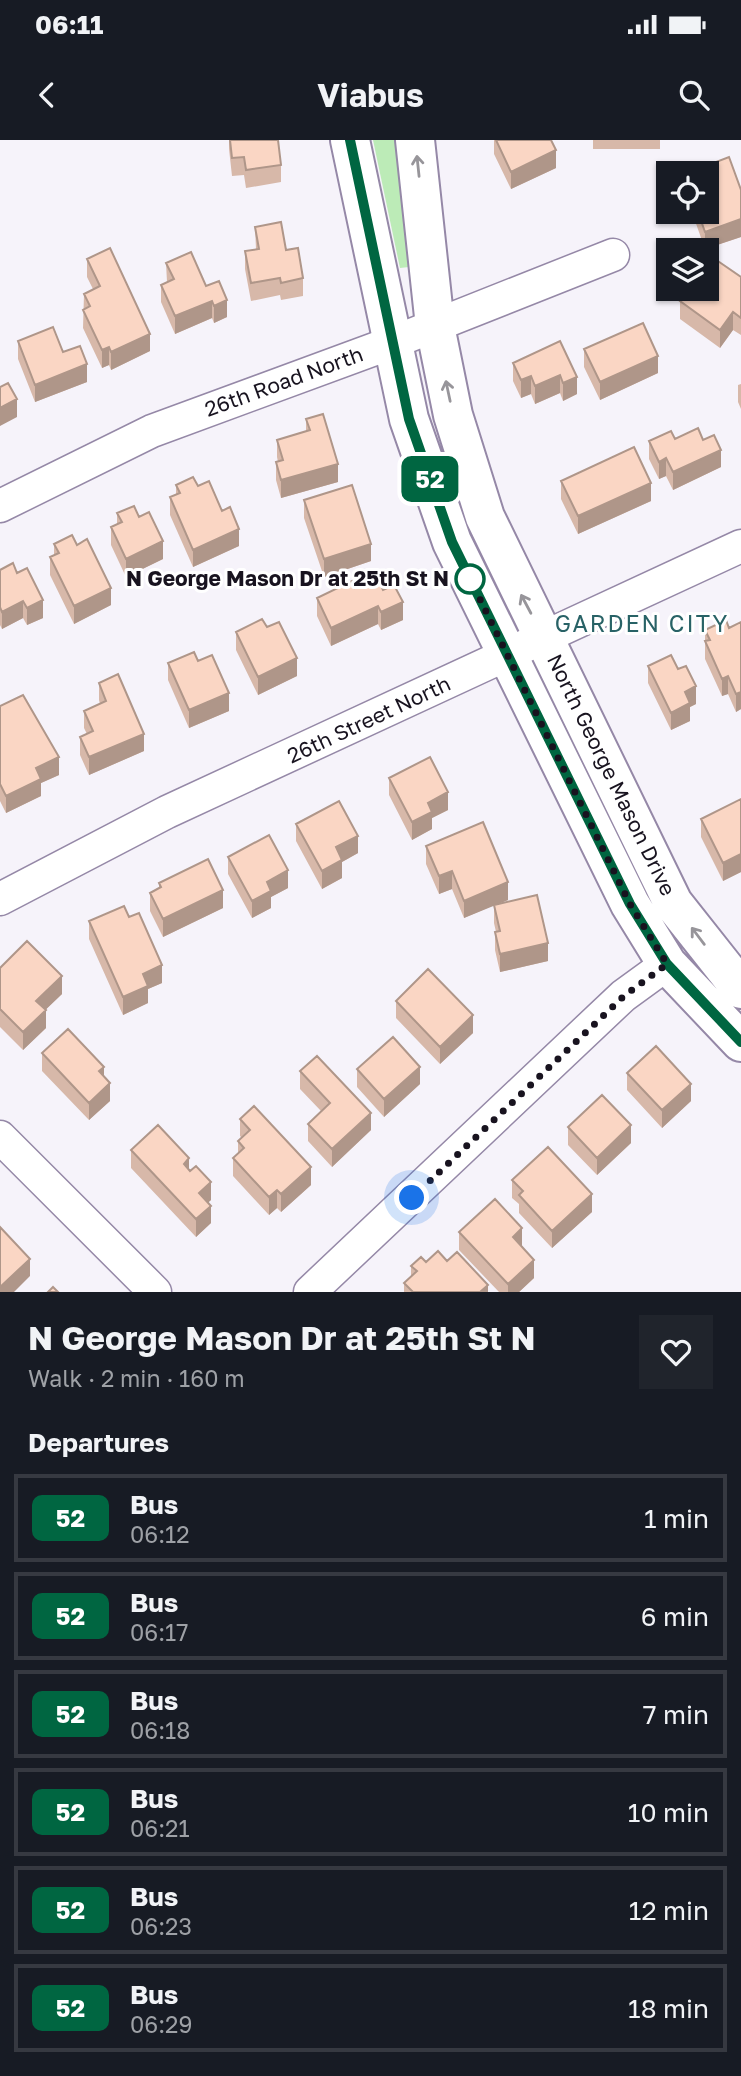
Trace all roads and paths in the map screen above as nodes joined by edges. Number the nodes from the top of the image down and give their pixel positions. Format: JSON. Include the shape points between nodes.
{"nodes":[{"id":1,"x":350,"y":140,"type":"edge"},
{"id":2,"x":415,"y":140,"type":"edge"},
{"id":3,"x":613,"y":255,"type":"dead end"},
{"id":4,"x":435,"y":326,"type":"junction"},
{"id":5,"x":391,"y":343,"type":"junction"},
{"id":6,"x":0,"y":506,"type":"edge"},
{"id":7,"x":741,"y":546,"type":"edge"},
{"id":8,"x":544,"y":639,"type":"junction"},
{"id":9,"x":506,"y":657,"type":"junction"},
{"id":10,"x":0,"y":899,"type":"edge"},
{"id":11,"x":667,"y":964,"type":"junction"},
{"id":12,"x":729,"y":985,"type":"edge"},
{"id":13,"x":741,"y":1042,"type":"edge"},
{"id":14,"x":0,"y":1137,"type":"edge"},
{"id":15,"x":155,"y":1292,"type":"edge"},
{"id":16,"x":310,"y":1292,"type":"edge"}],
"edges":[{"from":1,"to":5,"type":"street","name":"North George Mason Drive"},
{"from":4,"to":2,"type":"street","name":"North George Mason Drive","one_way":true},
{"from":3,"to":4,"type":"street","name":"26th Road North"},
{"from":4,"to":5,"type":"street","name":"26th Road North"},
{"from":8,"to":4,"type":"street","name":"North George Mason Drive","one_way":true,"via":[[485,517],[453,415]]},
{"from":5,"to":6,"type":"street","name":"26th Road North","via":[[152,431]]},
{"from":5,"to":9,"type":"street","name":"North George Mason Drive","via":[[409,419],[452,542]]},
{"from":7,"to":8,"type":"street","name":"26th Street North"},
{"from":8,"to":9,"type":"street","name":"26th Street North"},
{"from":12,"to":8,"type":"street","name":"North George Mason Drive","one_way":true,"via":[[673,903]]},
{"from":9,"to":10,"type":"street","name":"26th Street North","via":[[167,812]]},
{"from":9,"to":11,"type":"street","name":"North George Mason Drive","via":[[630,904]]},
{"from":11,"to":12,"type":"street","name":"North George Mason Drive"},
{"from":11,"to":16,"type":"street","via":[[624,996]]},
{"from":12,"to":13,"type":"street","name":"North George Mason Drive"},
{"from":14,"to":15,"type":"street"}]}
